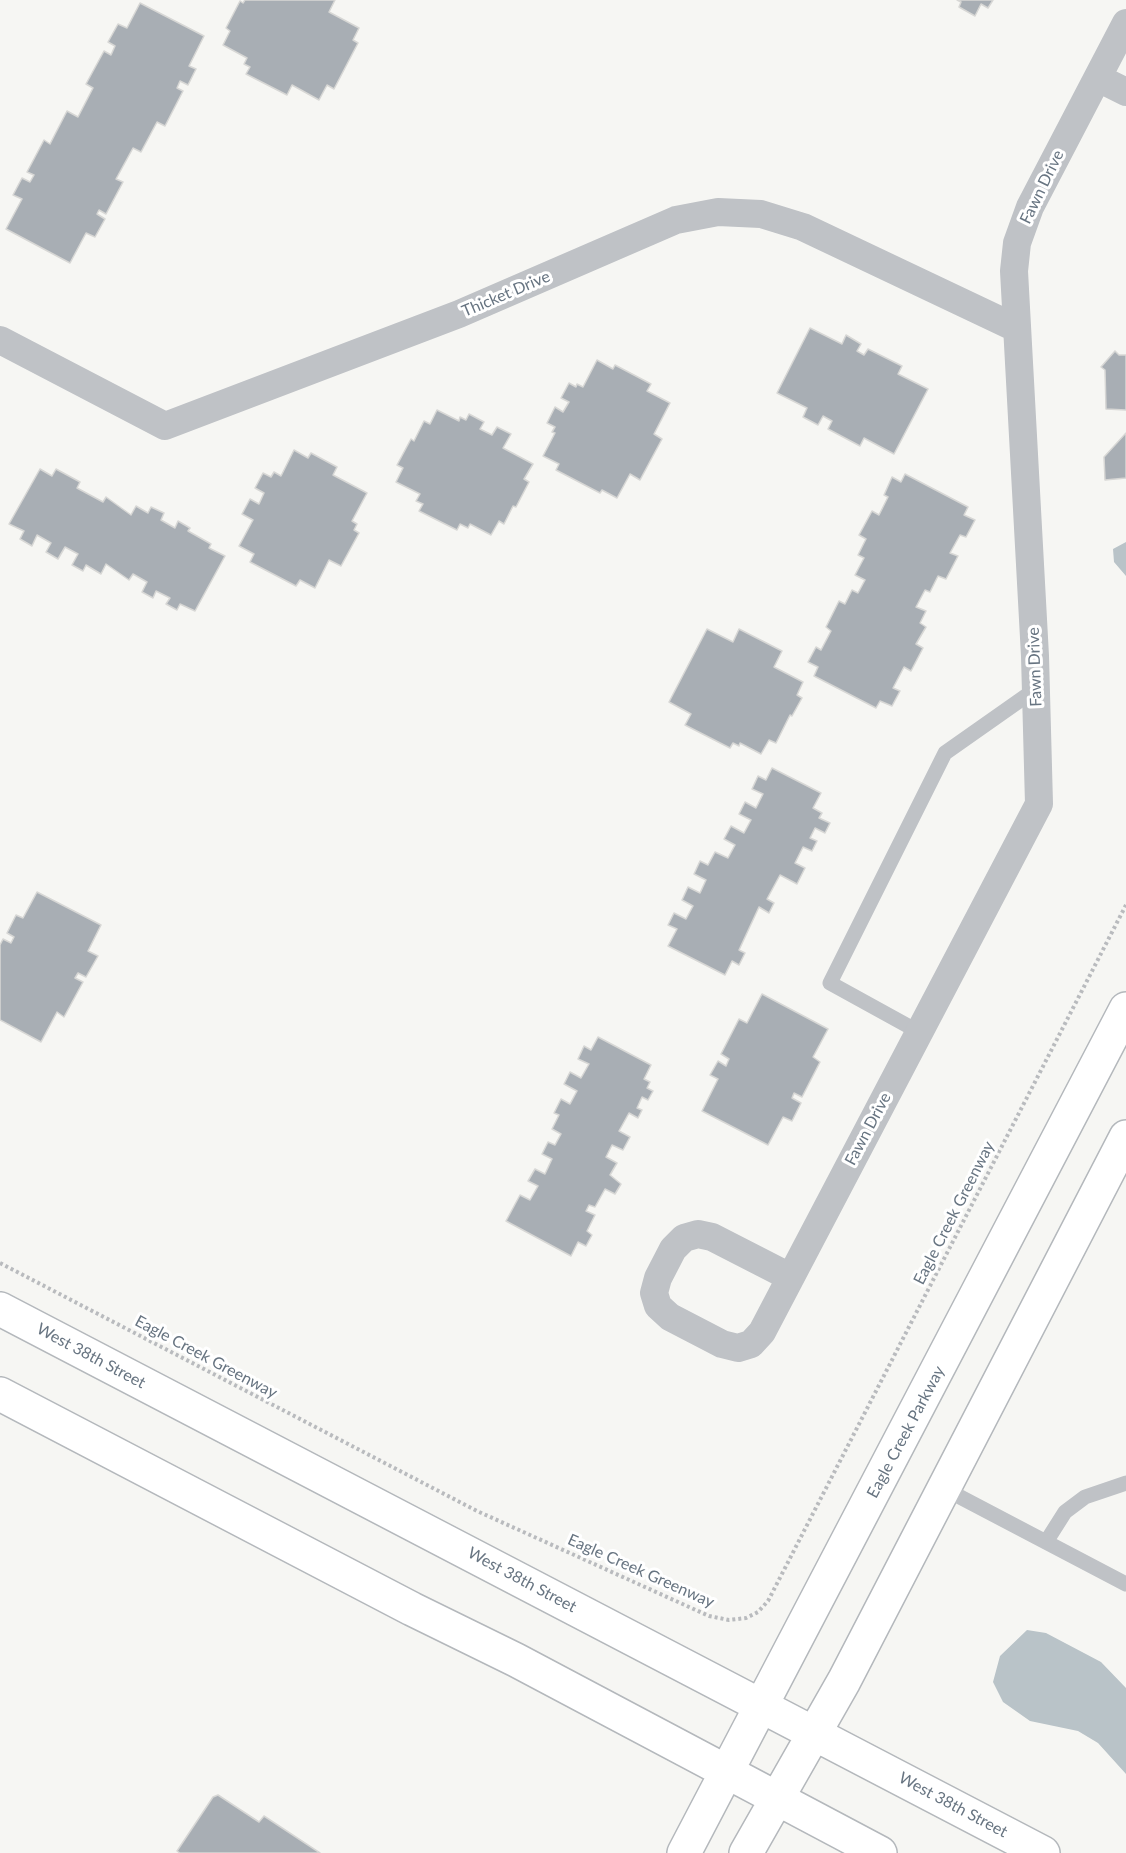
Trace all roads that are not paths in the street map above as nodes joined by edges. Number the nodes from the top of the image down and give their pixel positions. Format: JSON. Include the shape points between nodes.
{"nodes":[{"id":1,"x":1126,"y":23,"type":"edge"},
{"id":2,"x":1098,"y":78,"type":"junction"},
{"id":3,"x":1126,"y":92,"type":"edge"},
{"id":4,"x":1017,"y":328,"type":"junction"},
{"id":5,"x":0,"y":340,"type":"edge"},
{"id":6,"x":1036,"y":689,"type":"junction"},
{"id":7,"x":1126,"y":1009,"type":"edge"},
{"id":8,"x":919,"y":1032,"type":"junction"},
{"id":9,"x":1126,"y":1137,"type":"edge"},
{"id":10,"x":790,"y":1277,"type":"junction"},
{"id":11,"x":0,"y":1309,"type":"edge"},
{"id":12,"x":0,"y":1394,"type":"edge"},
{"id":13,"x":1126,"y":1484,"type":"edge"},
{"id":14,"x":943,"y":1488,"type":"junction"},
{"id":15,"x":1046,"y":1542,"type":"junction"},
{"id":16,"x":1126,"y":1584,"type":"edge"},
{"id":17,"x":763,"y":1706,"type":"junction"},
{"id":18,"x":814,"y":1733,"type":"junction"},
{"id":19,"x":726,"y":1773,"type":"junction"},
{"id":20,"x":776,"y":1797,"type":"junction"},
{"id":21,"x":684,"y":1853,"type":"edge"},
{"id":22,"x":746,"y":1853,"type":"edge"},
{"id":23,"x":880,"y":1853,"type":"edge"},
{"id":24,"x":1043,"y":1853,"type":"edge"}],
"edges":[{"from":1,"to":2,"type":"street","name":"Fawn Drive"},
{"from":2,"to":3,"type":"street"},
{"from":2,"to":4,"type":"street","name":"Fawn Drive","via":[[1023,225],[1014,271]]},
{"from":4,"to":5,"type":"street","name":"Thicket Drive","via":[[803,227],[761,214],[718,212],[676,220],[459,314],[165,426]]},
{"from":4,"to":6,"type":"street","name":"Fawn Drive"},
{"from":6,"to":8,"type":"street","name":"Fawn Drive","via":[[1039,804]]},
{"from":6,"to":8,"type":"lane","via":[[945,753],[830,983]]},
{"from":7,"to":17,"type":"main road","name":"Eagle Creek Parkway"},
{"from":8,"to":10,"type":"street","name":"Fawn Drive"},
{"from":9,"to":14,"type":"main road"},
{"from":10,"to":10,"type":"street","name":"Fawn Drive","via":[[762,1332],[751,1344],[738,1348],[670,1317],[658,1306],[654,1293],[673,1249],[684,1238],[698,1234],[712,1237]]},
{"from":11,"to":17,"type":"main road","name":"West 38th Street"},
{"from":12,"to":19,"type":"main road","via":[[412,1609],[516,1659]]},
{"from":13,"to":15,"type":"lane","via":[[1085,1497],[1065,1512]]},
{"from":14,"to":15,"type":"lane"},
{"from":14,"to":18,"type":"main road"},
{"from":15,"to":16,"type":"lane"},
{"from":17,"to":18,"type":"main road","name":"West 38th Street"},
{"from":17,"to":19,"type":"main road","name":"Eagle Creek Parkway"},
{"from":18,"to":20,"type":"main road"},
{"from":18,"to":24,"type":"main road","name":"West 38th Street"},
{"from":19,"to":20,"type":"main road"},
{"from":19,"to":21,"type":"main road","name":"Eagle Creek Parkway"},
{"from":20,"to":22,"type":"main road"},
{"from":20,"to":23,"type":"main road"}]}
